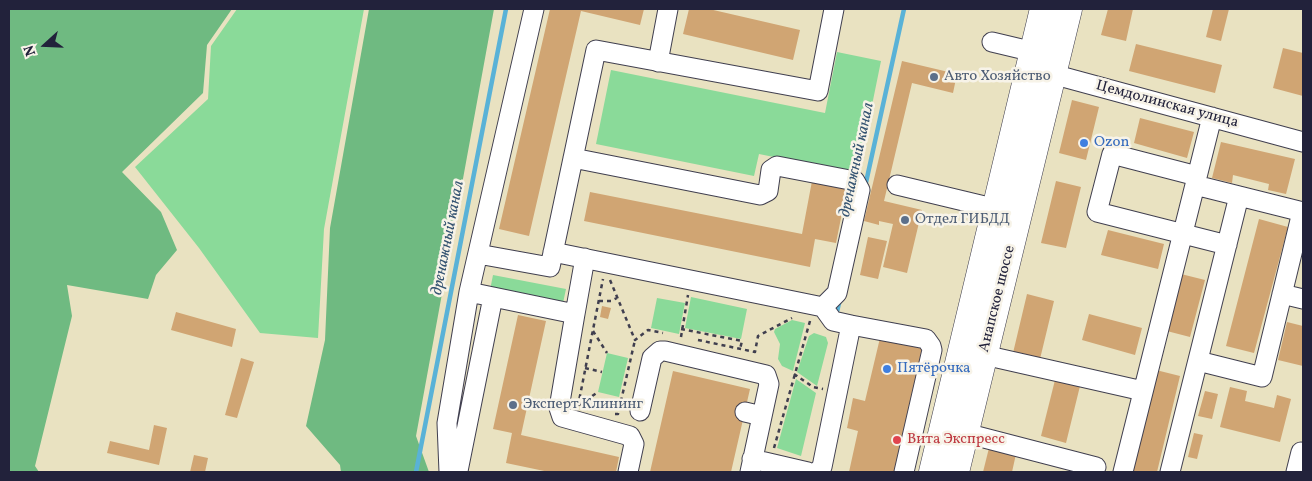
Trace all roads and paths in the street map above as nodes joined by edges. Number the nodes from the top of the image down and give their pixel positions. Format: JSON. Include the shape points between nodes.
{"nodes":[{"id":1,"x":534,"y":9,"type":"edge"},
{"id":2,"x":668,"y":9,"type":"edge"},
{"id":3,"x":834,"y":9,"type":"edge"},
{"id":4,"x":1044,"y":9,"type":"edge"},
{"id":5,"x":1068,"y":9,"type":"edge"},
{"id":6,"x":992,"y":42,"type":"dead end"},
{"id":7,"x":658,"y":62,"type":"junction"},
{"id":8,"x":1039,"y":65,"type":"junction"},
{"id":9,"x":1212,"y":117,"type":"junction"},
{"id":10,"x":1303,"y":142,"type":"edge"},
{"id":11,"x":573,"y":158,"type":"junction"},
{"id":12,"x":1196,"y":180,"type":"junction"},
{"id":13,"x":898,"y":185,"type":"dead end"},
{"id":14,"x":1239,"y":196,"type":"junction"},
{"id":15,"x":997,"y":209,"type":"junction"},
{"id":16,"x":1303,"y":212,"type":"edge"},
{"id":17,"x":1183,"y":234,"type":"junction"},
{"id":18,"x":1227,"y":245,"type":"junction"},
{"id":19,"x":553,"y":252,"type":"junction"},
{"id":20,"x":478,"y":254,"type":"junction"},
{"id":21,"x":585,"y":258,"type":"junction"},
{"id":22,"x":612,"y":272,"type":"junction"},
{"id":23,"x":692,"y":280,"type":"junction"},
{"id":24,"x":469,"y":292,"type":"junction"},
{"id":25,"x":1282,"y":294,"type":"junction"},
{"id":26,"x":493,"y":297,"type":"junction"},
{"id":27,"x":617,"y":298,"type":"junction"},
{"id":28,"x":1303,"y":299,"type":"edge"},
{"id":29,"x":598,"y":300,"type":"junction"},
{"id":30,"x":575,"y":314,"type":"junction"},
{"id":31,"x":812,"y":314,"type":"junction"},
{"id":32,"x":797,"y":319,"type":"dead end"},
{"id":33,"x":851,"y":325,"type":"junction"},
{"id":34,"x":681,"y":329,"type":"junction"},
{"id":35,"x":593,"y":330,"type":"junction"},
{"id":36,"x":671,"y":335,"type":"dead end"},
{"id":37,"x":688,"y":338,"type":"dead end"},
{"id":38,"x":634,"y":340,"type":"junction"},
{"id":39,"x":696,"y":340,"type":"dead end"},
{"id":40,"x":740,"y":349,"type":"junction"},
{"id":41,"x":607,"y":353,"type":"dead end"},
{"id":42,"x":984,"y":355,"type":"junction"},
{"id":43,"x":1198,"y":361,"type":"junction"},
{"id":44,"x":585,"y":368,"type":"junction"},
{"id":45,"x":602,"y":372,"type":"dead end"},
{"id":46,"x":794,"y":374,"type":"junction"},
{"id":47,"x":1143,"y":391,"type":"junction"},
{"id":48,"x":598,"y":392,"type":"dead end"},
{"id":49,"x":837,"y":392,"type":"junction"},
{"id":50,"x":578,"y":406,"type":"junction"},
{"id":51,"x":586,"y":407,"type":"dead end"},
{"id":52,"x":640,"y":411,"type":"dead end"},
{"id":53,"x":610,"y":412,"type":"dead end"},
{"id":54,"x":965,"y":433,"type":"junction"},
{"id":55,"x":1301,"y":452,"type":"dead end"},
{"id":56,"x":757,"y":465,"type":"edge"},
{"id":57,"x":906,"y":465,"type":"edge"},
{"id":58,"x":1096,"y":467,"type":"dead end"},
{"id":59,"x":941,"y":470,"type":"edge"},
{"id":60,"x":456,"y":472,"type":"edge"},
{"id":61,"x":628,"y":472,"type":"edge"},
{"id":62,"x":808,"y":472,"type":"edge"},
{"id":63,"x":817,"y":472,"type":"edge"},
{"id":64,"x":1123,"y":472,"type":"edge"},
{"id":65,"x":1170,"y":472,"type":"edge"},
{"id":66,"x":1296,"y":472,"type":"edge"}],
"edges":[{"from":1,"to":20,"type":"street"},
{"from":2,"to":7,"type":"street"},
{"from":3,"to":7,"type":"street","via":[[818,92]]},
{"from":4,"to":8,"type":"highway","name":"Анапское шоссе"},
{"from":5,"to":8,"type":"highway","name":"Анапское шоссе"},
{"from":6,"to":8,"type":"street","name":"Цемдолинская улица"},
{"from":7,"to":11,"type":"street","via":[[596,50]]},
{"from":8,"to":9,"type":"street","name":"Цемдолинская улица"},
{"from":8,"to":15,"type":"highway","name":"Анапское шоссе"},
{"from":8,"to":42,"type":"highway","name":"Анапское шоссе"},
{"from":9,"to":10,"type":"street","name":"Цемдолинская улица"},
{"from":9,"to":12,"type":"street"},
{"from":11,"to":19,"type":"street"},
{"from":11,"to":31,"type":"street","via":[[760,195],[768,191],[771,170],[777,166],[855,181],[860,190],[836,293]]},
{"from":12,"to":14,"type":"street"},
{"from":12,"to":17,"type":"street"},
{"from":12,"to":17,"type":"street","via":[[1112,154],[1097,212]]},
{"from":13,"to":15,"type":"street"},
{"from":14,"to":16,"type":"street"},
{"from":14,"to":18,"type":"street"},
{"from":15,"to":59,"type":"highway","name":"Анапское шоссе"},
{"from":16,"to":25,"type":"street"},
{"from":17,"to":18,"type":"street"},
{"from":17,"to":47,"type":"street"},
{"from":18,"to":43,"type":"street"},
{"from":19,"to":20,"type":"street","via":[[550,267]]},
{"from":19,"to":21,"type":"street"},
{"from":20,"to":24,"type":"street"},
{"from":21,"to":22,"type":"street"},
{"from":21,"to":30,"type":"street"},
{"from":22,"to":23,"type":"street"},
{"from":22,"to":27,"type":"path"},
{"from":22,"to":29,"type":"path","via":[[603,278]]},
{"from":23,"to":31,"type":"street"},
{"from":23,"to":34,"type":"path"},
{"from":24,"to":26,"type":"street"},
{"from":24,"to":60,"type":"street","via":[[447,423]]},
{"from":25,"to":28,"type":"street"},
{"from":25,"to":43,"type":"street","via":[[1262,377]]},
{"from":26,"to":30,"type":"street"},
{"from":26,"to":60,"type":"street"},
{"from":27,"to":29,"type":"path"},
{"from":27,"to":38,"type":"path"},
{"from":29,"to":35,"type":"path"},
{"from":30,"to":61,"type":"street","via":[[559,408],[562,417],[630,436],[634,444]]},
{"from":31,"to":33,"type":"street"},
{"from":31,"to":46,"type":"path"},
{"from":32,"to":40,"type":"path","via":[[790,318],[758,336],[754,352]]},
{"from":33,"to":49,"type":"street"},
{"from":33,"to":57,"type":"street","via":[[926,340],[932,346]]},
{"from":34,"to":37,"type":"path","via":[[679,337]]},
{"from":34,"to":40,"type":"path","via":[[742,341]]},
{"from":35,"to":41,"type":"path"},
{"from":35,"to":44,"type":"path"},
{"from":36,"to":38,"type":"path","via":[[648,330]]},
{"from":38,"to":53,"type":"path","via":[[618,414]]},
{"from":39,"to":40,"type":"path"},
{"from":42,"to":47,"type":"street"},
{"from":42,"to":54,"type":"highway","name":"Анапское шоссе"},
{"from":43,"to":65,"type":"street"},
{"from":44,"to":45,"type":"path"},
{"from":44,"to":50,"type":"path"},
{"from":46,"to":49,"type":"path","via":[[813,387]]},
{"from":46,"to":56,"type":"path"},
{"from":47,"to":64,"type":"street"},
{"from":48,"to":50,"type":"path"},
{"from":49,"to":63,"type":"street","via":[[822,467]]},
{"from":50,"to":51,"type":"path"},
{"from":52,"to":56,"type":"street","via":[[655,353],[665,351],[766,375],[769,384],[754,414]]},
{"from":54,"to":58,"type":"street"},
{"from":54,"to":59,"type":"highway","name":"Анапское шоссе"},
{"from":55,"to":66,"type":"street"},
{"from":56,"to":62,"type":"street"},
{"from":57,"to":59,"type":"street"}]}
